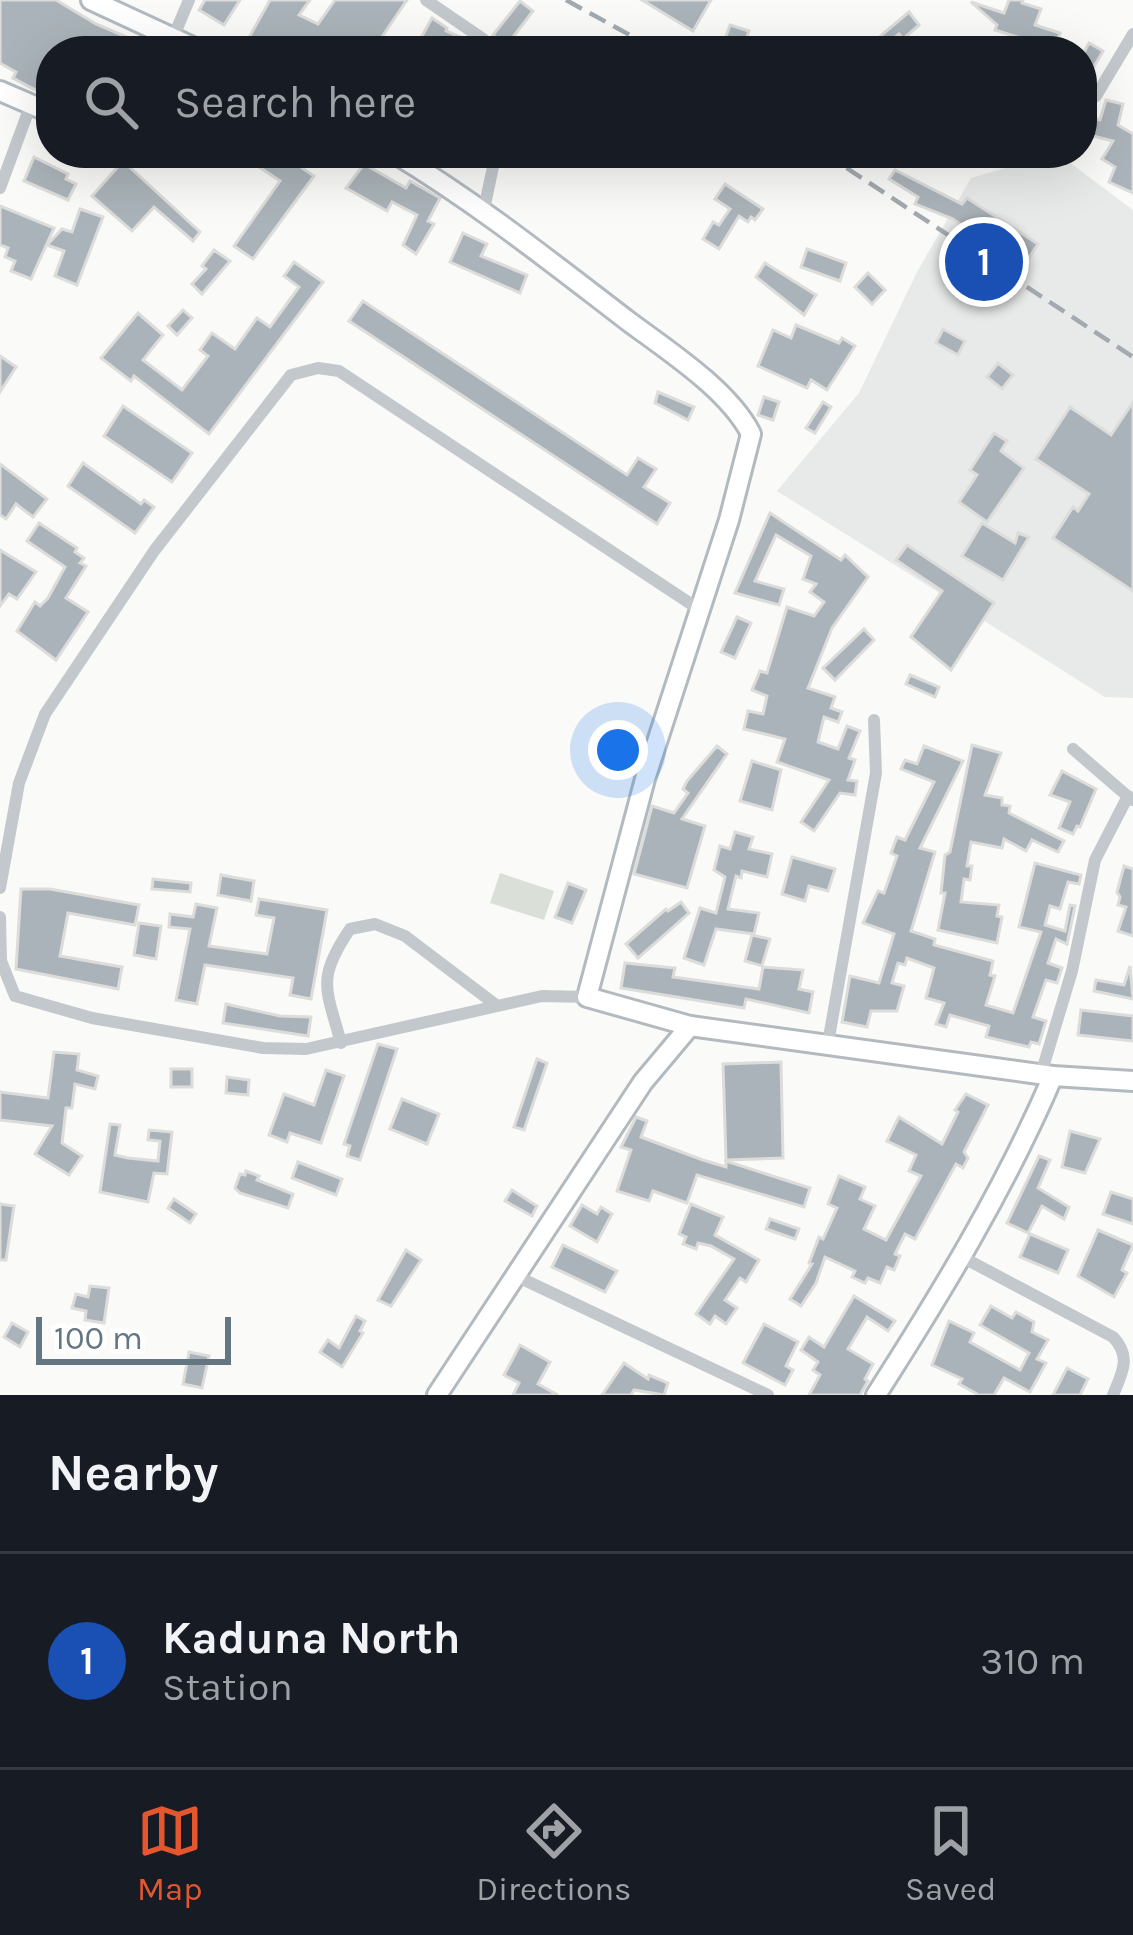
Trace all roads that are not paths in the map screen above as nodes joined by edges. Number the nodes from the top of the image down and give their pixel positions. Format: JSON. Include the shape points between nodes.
{"nodes":[{"id":1,"x":91,"y":0,"type":"edge"},
{"id":2,"x":189,"y":0,"type":"edge"},
{"id":3,"x":426,"y":0,"type":"edge"},
{"id":4,"x":1133,"y":34,"type":"edge"},
{"id":5,"x":169,"y":36,"type":"edge"},
{"id":6,"x":174,"y":36,"type":"edge"},
{"id":7,"x":478,"y":36,"type":"edge"},
{"id":8,"x":0,"y":91,"type":"edge"},
{"id":9,"x":1097,"y":94,"type":"edge"},
{"id":10,"x":31,"y":104,"type":"junction"},
{"id":11,"x":36,"y":106,"type":"edge"},
{"id":12,"x":418,"y":168,"type":"edge"},
{"id":13,"x":493,"y":168,"type":"edge"},
{"id":14,"x":1,"y":183,"type":"edge"},
{"id":15,"x":484,"y":209,"type":"junction"},
{"id":16,"x":700,"y":610,"type":"junction"},
{"id":17,"x":874,"y":720,"type":"dead end"},
{"id":18,"x":1073,"y":749,"type":"dead end"},
{"id":19,"x":1131,"y":798,"type":"edge"},
{"id":20,"x":0,"y":888,"type":"edge"},
{"id":21,"x":0,"y":917,"type":"edge"},
{"id":22,"x":587,"y":997,"type":"junction"},
{"id":23,"x":496,"y":1005,"type":"junction"},
{"id":24,"x":690,"y":1026,"type":"junction"},
{"id":25,"x":341,"y":1043,"type":"junction"},
{"id":26,"x":828,"y":1043,"type":"junction"},
{"id":27,"x":1047,"y":1075,"type":"junction"},
{"id":28,"x":1133,"y":1081,"type":"edge"},
{"id":29,"x":962,"y":1257,"type":"junction"},
{"id":30,"x":516,"y":1276,"type":"junction"},
{"id":31,"x":437,"y":1395,"type":"edge"},
{"id":32,"x":768,"y":1395,"type":"edge"},
{"id":33,"x":876,"y":1395,"type":"edge"},
{"id":34,"x":1112,"y":1395,"type":"edge"}],
"edges":[{"from":1,"to":5,"type":"street"},
{"from":2,"to":6,"type":"street"},
{"from":3,"to":7,"type":"street"},
{"from":4,"to":9,"type":"street"},
{"from":8,"to":10,"type":"street"},
{"from":10,"to":11,"type":"street"},
{"from":10,"to":14,"type":"street"},
{"from":12,"to":15,"type":"street"},
{"from":13,"to":15,"type":"street"},
{"from":15,"to":16,"type":"street","via":[[689,367],[745,422],[751,442]]},
{"from":16,"to":20,"type":"street","via":[[339,371],[291,375],[154,551],[45,714],[19,783]]},
{"from":16,"to":22,"type":"street"},
{"from":17,"to":26,"type":"street","via":[[876,773]]},
{"from":18,"to":19,"type":"street"},
{"from":19,"to":27,"type":"street","via":[[1095,860]]},
{"from":21,"to":25,"type":"street","via":[[1,961],[15,995],[92,1018],[263,1048]]},
{"from":22,"to":23,"type":"street"},
{"from":22,"to":24,"type":"street"},
{"from":23,"to":25,"type":"street"},
{"from":23,"to":25,"type":"street","via":[[405,936],[374,924],[350,929],[324,983]]},
{"from":24,"to":26,"type":"street"},
{"from":24,"to":30,"type":"street","via":[[643,1082]]},
{"from":26,"to":27,"type":"street"},
{"from":27,"to":28,"type":"street"},
{"from":27,"to":29,"type":"street","via":[[1028,1134]]},
{"from":29,"to":33,"type":"street"},
{"from":29,"to":34,"type":"street","via":[[1113,1337],[1125,1365]]},
{"from":30,"to":31,"type":"street"},
{"from":30,"to":32,"type":"street"}]}
